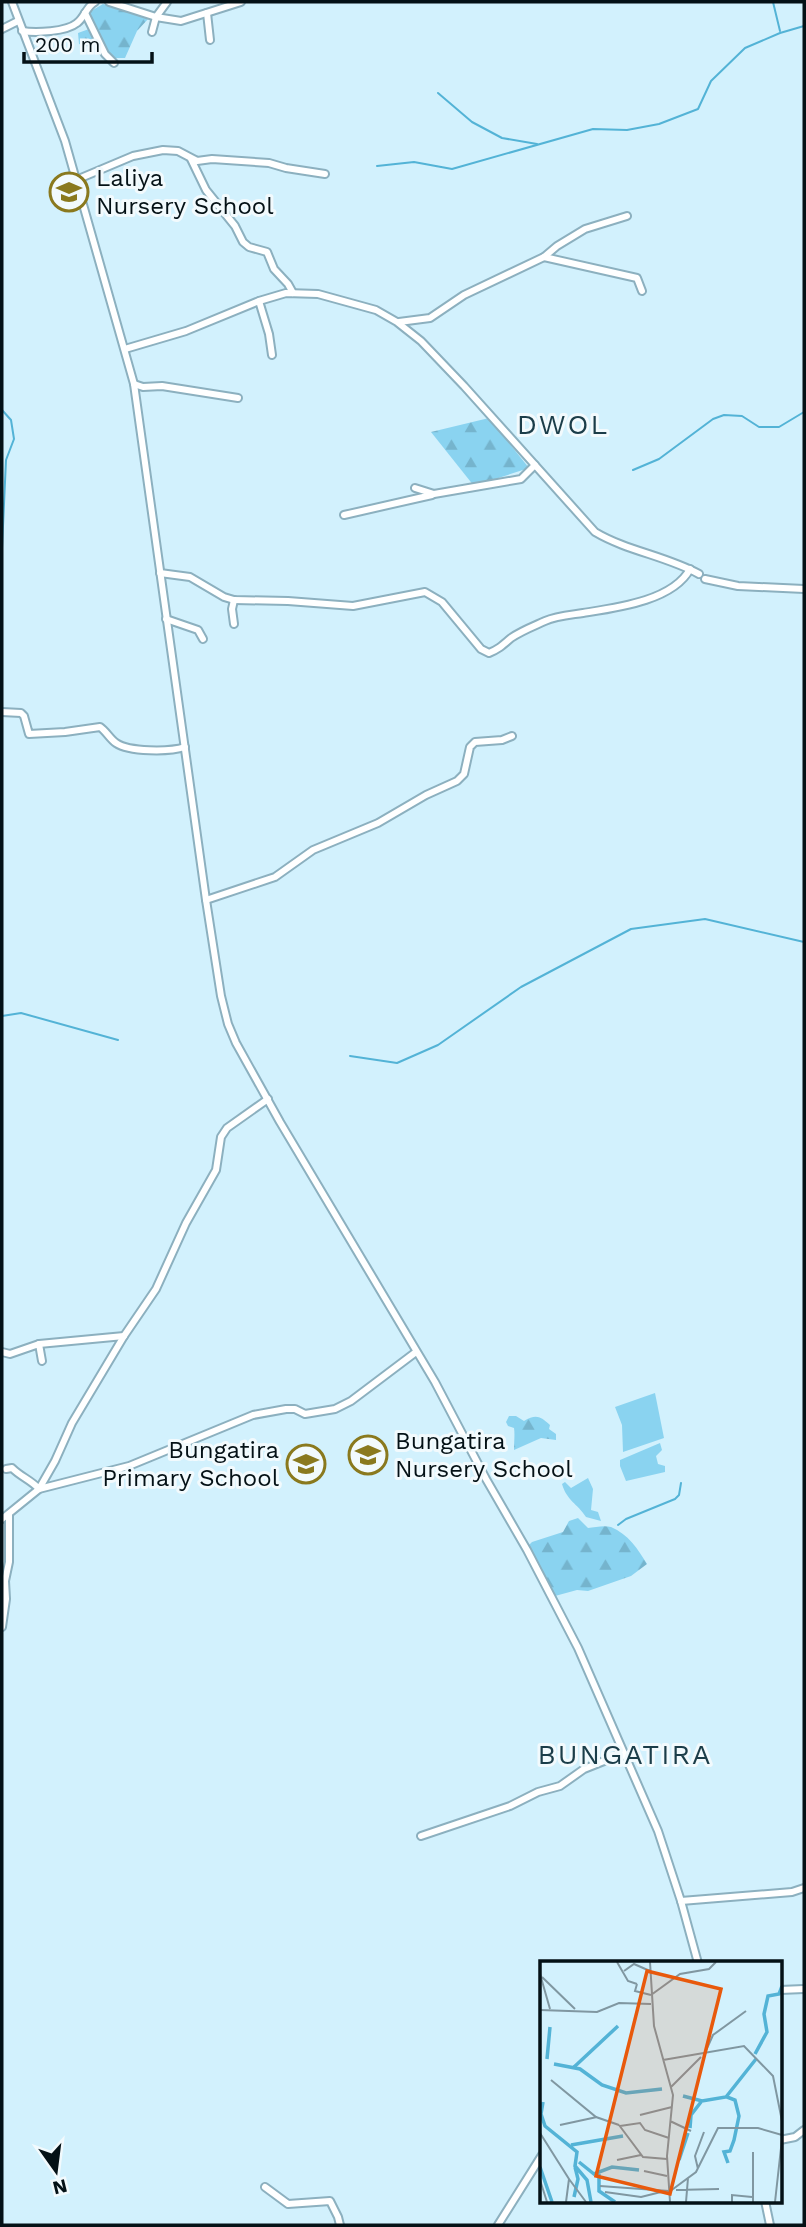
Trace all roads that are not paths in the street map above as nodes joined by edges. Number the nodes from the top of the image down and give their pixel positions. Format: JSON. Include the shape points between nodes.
{"nodes":[{"id":1,"x":12,"y":2,"type":"edge"},
{"id":2,"x":95,"y":2,"type":"edge"},
{"id":3,"x":109,"y":2,"type":"edge"},
{"id":4,"x":167,"y":2,"type":"edge"},
{"id":5,"x":241,"y":2,"type":"edge"},
{"id":6,"x":85,"y":13,"type":"junction"},
{"id":7,"x":207,"y":13,"type":"junction"},
{"id":8,"x":156,"y":17,"type":"junction"},
{"id":9,"x":18,"y":21,"type":"junction"},
{"id":10,"x":2,"y":29,"type":"edge"},
{"id":11,"x":22,"y":31,"type":"junction"},
{"id":12,"x":152,"y":32,"type":"dead end"},
{"id":13,"x":210,"y":40,"type":"dead end"},
{"id":14,"x":114,"y":63,"type":"dead end"},
{"id":15,"x":191,"y":159,"type":"junction"},
{"id":16,"x":325,"y":174,"type":"dead end"},
{"id":17,"x":76,"y":180,"type":"junction"},
{"id":18,"x":627,"y":216,"type":"dead end"},
{"id":19,"x":544,"y":257,"type":"junction"},
{"id":20,"x":642,"y":291,"type":"dead end"},
{"id":21,"x":293,"y":293,"type":"junction"},
{"id":22,"x":259,"y":302,"type":"junction"},
{"id":23,"x":397,"y":322,"type":"junction"},
{"id":24,"x":125,"y":349,"type":"junction"},
{"id":25,"x":272,"y":355,"type":"dead end"},
{"id":26,"x":134,"y":384,"type":"junction"},
{"id":27,"x":238,"y":398,"type":"dead end"},
{"id":28,"x":535,"y":465,"type":"junction"},
{"id":29,"x":415,"y":488,"type":"dead end"},
{"id":30,"x":434,"y":494,"type":"junction"},
{"id":31,"x":344,"y":515,"type":"dead end"},
{"id":32,"x":690,"y":569,"type":"junction"},
{"id":33,"x":160,"y":573,"type":"junction"},
{"id":34,"x":804,"y":589,"type":"edge"},
{"id":35,"x":234,"y":600,"type":"junction"},
{"id":36,"x":166,"y":618,"type":"junction"},
{"id":37,"x":234,"y":624,"type":"dead end"},
{"id":38,"x":203,"y":639,"type":"dead end"},
{"id":39,"x":2,"y":712,"type":"edge"},
{"id":40,"x":512,"y":736,"type":"dead end"},
{"id":41,"x":185,"y":747,"type":"junction"},
{"id":42,"x":206,"y":900,"type":"junction"},
{"id":43,"x":268,"y":1099,"type":"junction"},
{"id":44,"x":124,"y":1336,"type":"junction"},
{"id":45,"x":39,"y":1344,"type":"junction"},
{"id":46,"x":2,"y":1352,"type":"edge"},
{"id":47,"x":416,"y":1352,"type":"junction"},
{"id":48,"x":42,"y":1361,"type":"dead end"},
{"id":49,"x":6,"y":1469,"type":"dead end"},
{"id":50,"x":39,"y":1489,"type":"junction"},
{"id":51,"x":9,"y":1514,"type":"junction"},
{"id":52,"x":2,"y":1519,"type":"edge"},
{"id":53,"x":3,"y":1581,"type":"edge"},
{"id":54,"x":2,"y":1627,"type":"edge"},
{"id":55,"x":624,"y":1753,"type":"junction"},
{"id":56,"x":421,"y":1836,"type":"dead end"},
{"id":57,"x":804,"y":1888,"type":"edge"},
{"id":58,"x":681,"y":1901,"type":"junction"},
{"id":59,"x":697,"y":1961,"type":"edge"},
{"id":60,"x":804,"y":1989,"type":"edge"},
{"id":61,"x":782,"y":1990,"type":"edge"},
{"id":62,"x":804,"y":2130,"type":"edge"},
{"id":63,"x":782,"y":2140,"type":"edge"},
{"id":64,"x":540,"y":2158,"type":"edge"},
{"id":65,"x":265,"y":2187,"type":"dead end"},
{"id":66,"x":765,"y":2202,"type":"edge"},
{"id":67,"x":340,"y":2225,"type":"edge"},
{"id":68,"x":498,"y":2225,"type":"edge"},
{"id":69,"x":770,"y":2225,"type":"edge"}],
"edges":[{"from":1,"to":9,"type":"street"},
{"from":2,"to":6,"type":"street"},
{"from":3,"to":8,"type":"street"},
{"from":4,"to":8,"type":"street"},
{"from":5,"to":7,"type":"street"},
{"from":6,"to":11,"type":"street","via":[[75,25],[46,32]]},
{"from":6,"to":14,"type":"street"},
{"from":7,"to":8,"type":"street","via":[[181,21]]},
{"from":7,"to":13,"type":"street"},
{"from":8,"to":12,"type":"street"},
{"from":9,"to":10,"type":"street"},
{"from":9,"to":11,"type":"street"},
{"from":11,"to":17,"type":"street","via":[[49,95]]},
{"from":15,"to":16,"type":"street","via":[[269,163]]},
{"from":15,"to":17,"type":"street","via":[[178,151],[153,152]]},
{"from":15,"to":21,"type":"street","via":[[206,190],[243,242],[267,253]]},
{"from":17,"to":24,"type":"street"},
{"from":18,"to":19,"type":"street","via":[[585,229]]},
{"from":19,"to":20,"type":"street","via":[[637,278]]},
{"from":19,"to":23,"type":"street","via":[[464,295],[430,318]]},
{"from":21,"to":22,"type":"street"},
{"from":21,"to":23,"type":"street","via":[[355,303]]},
{"from":22,"to":24,"type":"street"},
{"from":22,"to":25,"type":"street"},
{"from":23,"to":28,"type":"street","via":[[439,359]]},
{"from":24,"to":26,"type":"street"},
{"from":26,"to":27,"type":"street"},
{"from":26,"to":33,"type":"street"},
{"from":28,"to":30,"type":"street","via":[[522,479]]},
{"from":28,"to":32,"type":"street","via":[[595,532]]},
{"from":29,"to":30,"type":"street"},
{"from":30,"to":31,"type":"street"},
{"from":32,"to":34,"type":"street","via":[[702,577],[738,586]]},
{"from":32,"to":35,"type":"street","via":[[686,578],[656,596],[545,621],[489,653],[442,602],[425,592],[353,606]]},
{"from":33,"to":35,"type":"street","via":[[190,577]]},
{"from":33,"to":36,"type":"street"},
{"from":35,"to":37,"type":"street"},
{"from":36,"to":38,"type":"street","via":[[198,629]]},
{"from":36,"to":41,"type":"street"},
{"from":39,"to":41,"type":"street","via":[[21,713],[29,734],[100,727],[127,748]]},
{"from":40,"to":42,"type":"street","via":[[475,742],[457,781],[378,823],[313,850],[275,877]]},
{"from":41,"to":42,"type":"street"},
{"from":42,"to":43,"type":"street","via":[[228,1024]]},
{"from":43,"to":44,"type":"street","via":[[221,1137],[216,1170],[156,1289]]},
{"from":43,"to":47,"type":"street"},
{"from":44,"to":45,"type":"street"},
{"from":44,"to":50,"type":"street"},
{"from":45,"to":46,"type":"street","via":[[10,1354]]},
{"from":45,"to":48,"type":"street"},
{"from":47,"to":50,"type":"street","via":[[335,1409],[262,1413],[129,1466]]},
{"from":47,"to":55,"type":"street","via":[[572,1636]]},
{"from":49,"to":50,"type":"street","via":[[12,1468]]},
{"from":50,"to":51,"type":"street"},
{"from":51,"to":52,"type":"street"},
{"from":51,"to":53,"type":"street","via":[[9,1562]]},
{"from":53,"to":54,"type":"street"},
{"from":55,"to":56,"type":"street","via":[[584,1769],[560,1786]]},
{"from":55,"to":58,"type":"street","via":[[658,1831]]},
{"from":57,"to":58,"type":"street"},
{"from":58,"to":59,"type":"street"},
{"from":60,"to":61,"type":"street"},
{"from":62,"to":63,"type":"street"},
{"from":64,"to":68,"type":"street"},
{"from":65,"to":67,"type":"street","via":[[288,2204],[330,2201]]},
{"from":66,"to":69,"type":"street"}]}
